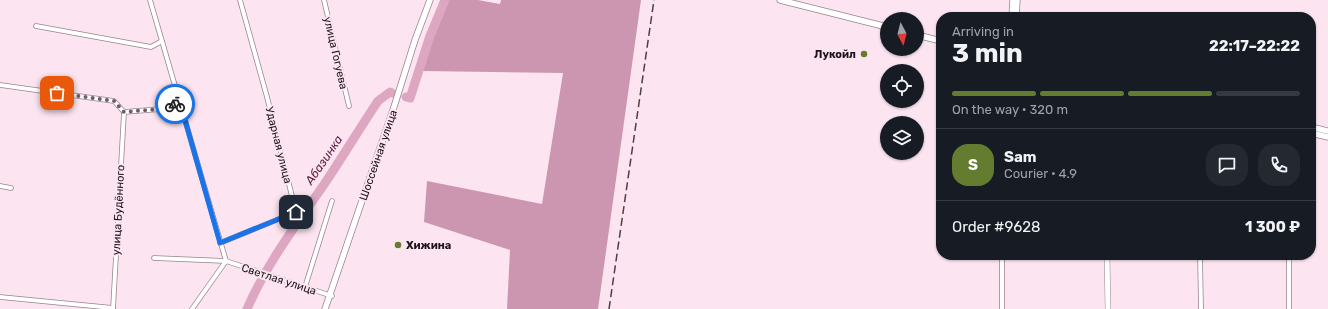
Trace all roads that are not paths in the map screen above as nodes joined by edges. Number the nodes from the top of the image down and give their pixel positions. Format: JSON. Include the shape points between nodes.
{"nodes":[{"id":1,"x":150,"y":0,"type":"edge"},
{"id":2,"x":240,"y":0,"type":"edge"},
{"id":3,"x":324,"y":0,"type":"edge"},
{"id":4,"x":430,"y":0,"type":"edge"},
{"id":5,"x":780,"y":0,"type":"edge"},
{"id":6,"x":1013,"y":0,"type":"edge"},
{"id":7,"x":1017,"y":0,"type":"edge"},
{"id":8,"x":1012,"y":12,"type":"edge"},
{"id":9,"x":1016,"y":12,"type":"edge"},
{"id":10,"x":880,"y":25,"type":"edge"},
{"id":11,"x":36,"y":26,"type":"dead end"},
{"id":12,"x":924,"y":37,"type":"edge"},
{"id":13,"x":936,"y":40,"type":"edge"},
{"id":14,"x":162,"y":41,"type":"junction"},
{"id":15,"x":0,"y":85,"type":"edge"},
{"id":16,"x":180,"y":102,"type":"junction"},
{"id":17,"x":348,"y":106,"type":"dead end"},
{"id":18,"x":124,"y":112,"type":"junction"},
{"id":19,"x":1316,"y":128,"type":"edge"},
{"id":20,"x":1328,"y":131,"type":"edge"},
{"id":21,"x":1316,"y":134,"type":"edge"},
{"id":22,"x":1328,"y":137,"type":"edge"},
{"id":23,"x":0,"y":186,"type":"edge"},
{"id":24,"x":11,"y":188,"type":"dead end"},
{"id":25,"x":332,"y":201,"type":"dead end"},
{"id":26,"x":220,"y":243,"type":"junction"},
{"id":27,"x":154,"y":258,"type":"dead end"},
{"id":28,"x":1002,"y":260,"type":"edge"},
{"id":29,"x":1107,"y":260,"type":"edge"},
{"id":30,"x":1200,"y":260,"type":"edge"},
{"id":31,"x":1289,"y":260,"type":"edge"},
{"id":32,"x":226,"y":261,"type":"junction"},
{"id":33,"x":306,"y":287,"type":"junction"},
{"id":34,"x":331,"y":295,"type":"junction"},
{"id":35,"x":0,"y":298,"type":"edge"},
{"id":36,"x":113,"y":308,"type":"edge"},
{"id":37,"x":192,"y":309,"type":"edge"},
{"id":38,"x":326,"y":309,"type":"edge"},
{"id":39,"x":1002,"y":309,"type":"edge"},
{"id":40,"x":1108,"y":309,"type":"edge"},
{"id":41,"x":1201,"y":309,"type":"edge"},
{"id":42,"x":1289,"y":309,"type":"edge"}],
"edges":[{"from":1,"to":14,"type":"street"},
{"from":2,"to":26,"type":"street","name":"Ударная улица","via":[[296,212]]},
{"from":3,"to":17,"type":"street","name":"улица Гогуева"},
{"from":4,"to":34,"type":"main road","name":"Шоссейная улица"},
{"from":5,"to":10,"type":"main road"},
{"from":6,"to":8,"type":"main road"},
{"from":7,"to":9,"type":"main road"},
{"from":11,"to":14,"type":"street","via":[[151,48]]},
{"from":12,"to":13,"type":"main road"},
{"from":14,"to":16,"type":"street"},
{"from":15,"to":18,"type":"street","via":[[114,101]]},
{"from":16,"to":18,"type":"street","via":[[161,109]]},
{"from":16,"to":26,"type":"street"},
{"from":18,"to":36,"type":"street","name":"улица Будённого"},
{"from":19,"to":20,"type":"main road"},
{"from":21,"to":22,"type":"main road"},
{"from":23,"to":24,"type":"street"},
{"from":25,"to":33,"type":"street"},
{"from":26,"to":32,"type":"street"},
{"from":27,"to":32,"type":"street","name":"Светлая улица"},
{"from":28,"to":39,"type":"street"},
{"from":29,"to":40,"type":"street"},
{"from":30,"to":41,"type":"street"},
{"from":31,"to":42,"type":"street"},
{"from":32,"to":33,"type":"street","name":"Светлая улица"},
{"from":32,"to":37,"type":"street"},
{"from":33,"to":34,"type":"street","name":"Светлая улица"},
{"from":34,"to":38,"type":"main road","name":"Шоссейная улица"},
{"from":35,"to":36,"type":"street"}]}
